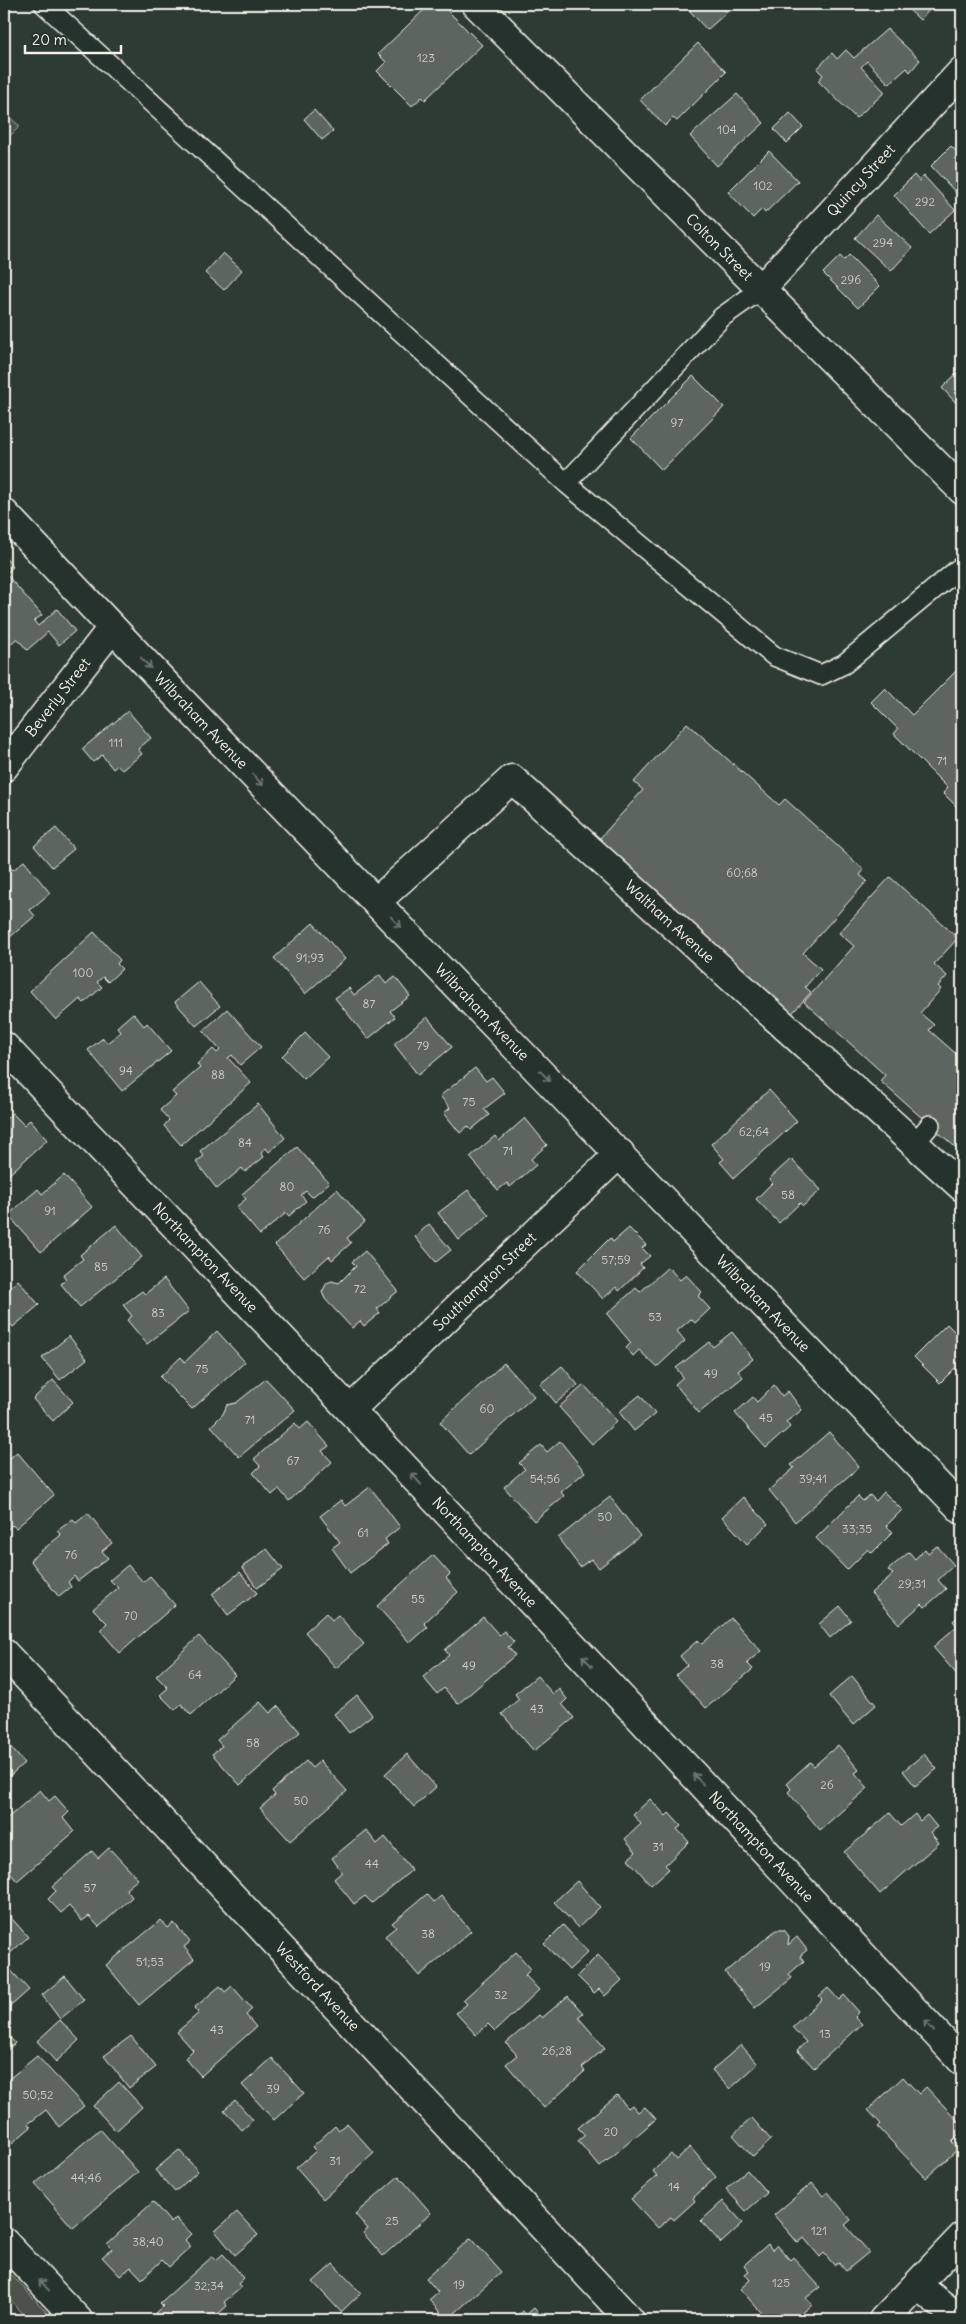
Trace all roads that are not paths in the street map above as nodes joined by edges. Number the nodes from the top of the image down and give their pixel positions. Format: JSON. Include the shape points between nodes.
{"nodes":[{"id":1,"x":44,"y":4,"type":"edge"},
{"id":2,"x":476,"y":4,"type":"edge"},
{"id":3,"x":962,"y":71,"type":"edge"},
{"id":4,"x":760,"y":290,"type":"junction"},
{"id":5,"x":566,"y":484,"type":"junction"},
{"id":6,"x":962,"y":490,"type":"edge"},
{"id":7,"x":4,"y":513,"type":"edge"},
{"id":8,"x":962,"y":566,"type":"edge"},
{"id":9,"x":112,"y":628,"type":"junction"},
{"id":10,"x":4,"y":767,"type":"edge"},
{"id":11,"x":376,"y":902,"type":"junction"},
{"id":12,"x":4,"y":1046,"type":"edge"},
{"id":13,"x":620,"y":1153,"type":"junction"},
{"id":14,"x":962,"y":1187,"type":"edge"},
{"id":15,"x":350,"y":1410,"type":"junction"},
{"id":16,"x":962,"y":1510,"type":"edge"},
{"id":17,"x":4,"y":1653,"type":"edge"},
{"id":18,"x":962,"y":2061,"type":"edge"},
{"id":19,"x":962,"y":2237,"type":"edge"},
{"id":20,"x":4,"y":2242,"type":"edge"},
{"id":21,"x":917,"y":2285,"type":"junction"},
{"id":22,"x":78,"y":2320,"type":"edge"},
{"id":23,"x":630,"y":2320,"type":"edge"},
{"id":24,"x":884,"y":2320,"type":"edge"},
{"id":25,"x":961,"y":2320,"type":"edge"}],
"edges":[{"from":1,"to":5,"type":"lane"},
{"from":2,"to":4,"type":"street","name":"Colton Street"},
{"from":3,"to":4,"type":"street","name":"Quincy Street"},
{"from":4,"to":5,"type":"lane","via":[[722,317]]},
{"from":4,"to":6,"type":"street","name":"Colton Street"},
{"from":5,"to":8,"type":"lane","via":[[774,656],[821,674],[844,664]]},
{"from":7,"to":9,"type":"street","name":"Wilbraham Avenue"},
{"from":9,"to":10,"type":"street","name":"Beverly Street"},
{"from":9,"to":11,"type":"street","name":"Wilbraham Avenue","one_way":true},
{"from":11,"to":13,"type":"street","name":"Wilbraham Avenue","one_way":true},
{"from":11,"to":14,"type":"street","name":"Waltham Avenue","via":[[512,779],[923,1134]]},
{"from":12,"to":15,"type":"street","name":"Northampton Avenue"},
{"from":13,"to":15,"type":"street","name":"Southampton Street"},
{"from":13,"to":16,"type":"street","name":"Wilbraham Avenue"},
{"from":18,"to":15,"type":"street","name":"Northampton Avenue","one_way":true},
{"from":17,"to":23,"type":"street","name":"Westford Avenue"},
{"from":19,"to":21,"type":"street"},
{"from":22,"to":20,"type":"street","one_way":true},
{"from":21,"to":24,"type":"street"},
{"from":21,"to":25,"type":"street"}]}
